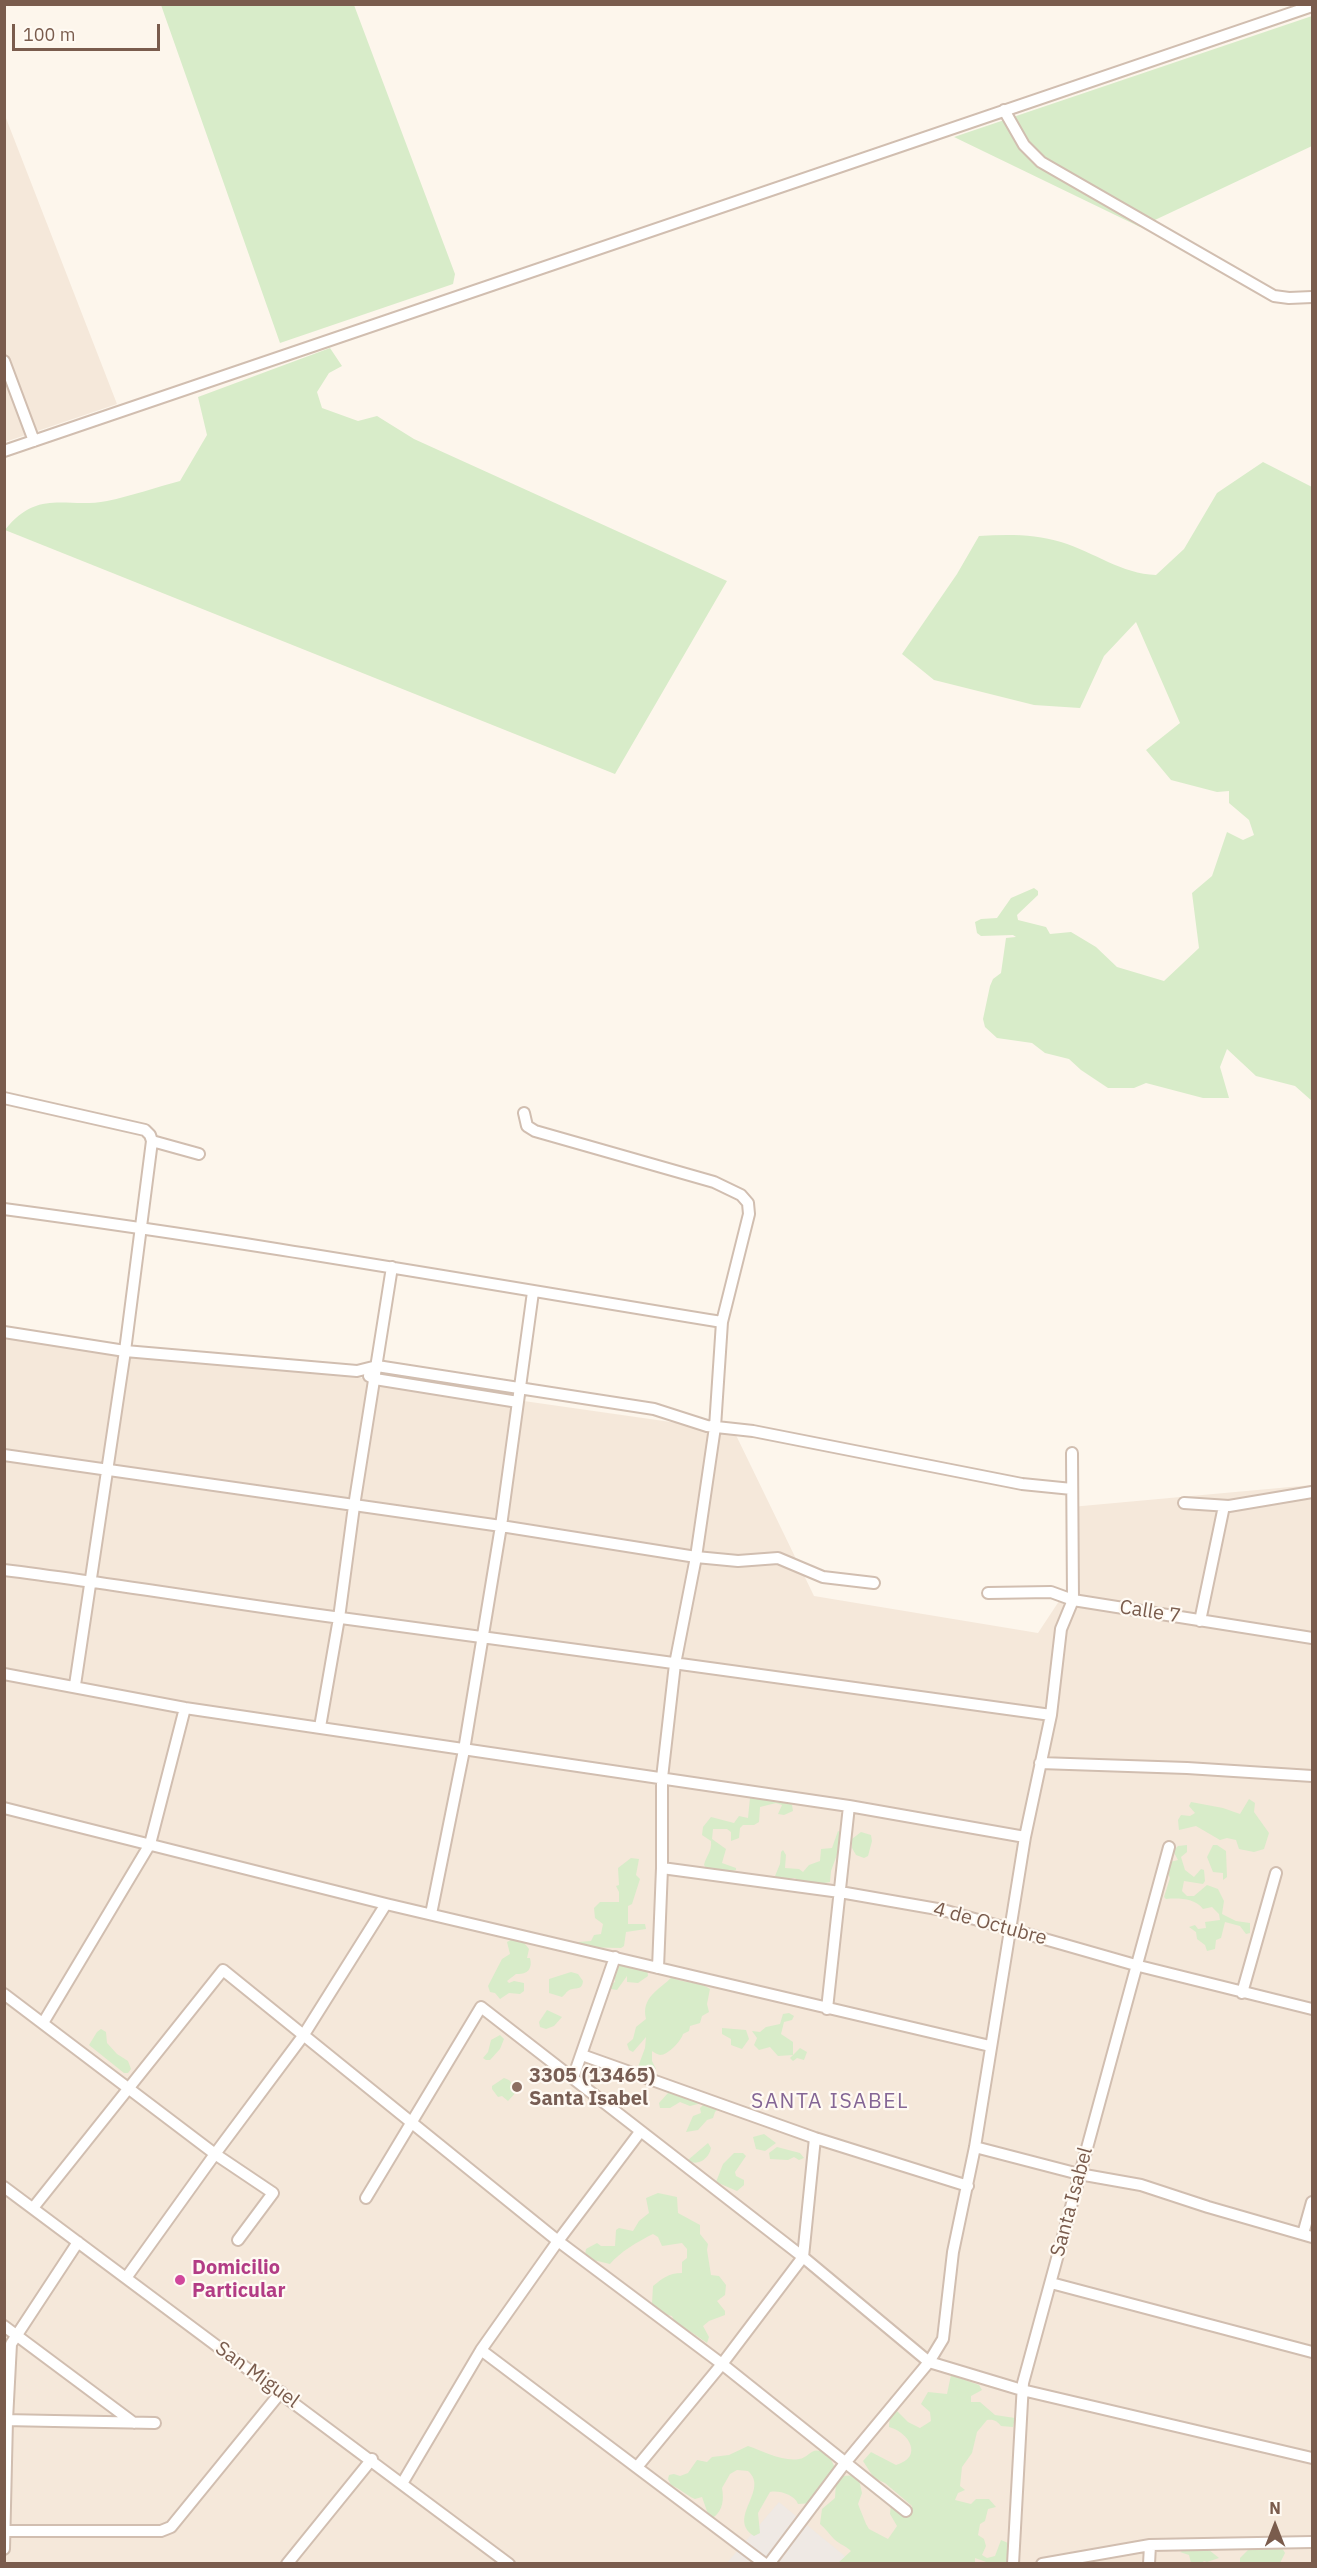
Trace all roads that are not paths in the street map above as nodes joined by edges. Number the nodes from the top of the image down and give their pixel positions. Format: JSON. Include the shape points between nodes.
{"nodes":[{"id":1,"x":1312,"y":6,"type":"edge"},
{"id":2,"x":1005,"y":110,"type":"junction"},
{"id":3,"x":1312,"y":297,"type":"edge"},
{"id":4,"x":4,"y":361,"type":"edge"},
{"id":5,"x":34,"y":441,"type":"junction"},
{"id":6,"x":4,"y":451,"type":"edge"},
{"id":7,"x":4,"y":1098,"type":"edge"},
{"id":8,"x":524,"y":1113,"type":"dead end"},
{"id":9,"x":152,"y":1141,"type":"junction"},
{"id":10,"x":199,"y":1154,"type":"dead end"},
{"id":11,"x":4,"y":1209,"type":"edge"},
{"id":12,"x":142,"y":1227,"type":"junction"},
{"id":13,"x":392,"y":1268,"type":"junction"},
{"id":14,"x":533,"y":1292,"type":"junction"},
{"id":15,"x":722,"y":1322,"type":"junction"},
{"id":16,"x":4,"y":1332,"type":"edge"},
{"id":17,"x":125,"y":1351,"type":"junction"},
{"id":18,"x":377,"y":1366,"type":"junction"},
{"id":19,"x":357,"y":1371,"type":"junction"},
{"id":20,"x":375,"y":1379,"type":"junction"},
{"id":21,"x":520,"y":1389,"type":"junction"},
{"id":22,"x":518,"y":1402,"type":"junction"},
{"id":23,"x":715,"y":1427,"type":"junction"},
{"id":24,"x":1072,"y":1453,"type":"dead end"},
{"id":25,"x":4,"y":1455,"type":"edge"},
{"id":26,"x":108,"y":1471,"type":"junction"},
{"id":27,"x":1072,"y":1489,"type":"junction"},
{"id":28,"x":1312,"y":1492,"type":"edge"},
{"id":29,"x":1184,"y":1503,"type":"dead end"},
{"id":30,"x":354,"y":1506,"type":"junction"},
{"id":31,"x":1224,"y":1506,"type":"junction"},
{"id":32,"x":501,"y":1526,"type":"junction"},
{"id":33,"x":696,"y":1557,"type":"junction"},
{"id":34,"x":4,"y":1570,"type":"edge"},
{"id":35,"x":91,"y":1581,"type":"junction"},
{"id":36,"x":873,"y":1583,"type":"dead end"},
{"id":37,"x":988,"y":1593,"type":"dead end"},
{"id":38,"x":1073,"y":1600,"type":"junction"},
{"id":39,"x":339,"y":1618,"type":"junction"},
{"id":40,"x":1200,"y":1620,"type":"junction"},
{"id":41,"x":482,"y":1636,"type":"junction"},
{"id":42,"x":1312,"y":1638,"type":"edge"},
{"id":43,"x":675,"y":1664,"type":"junction"},
{"id":44,"x":4,"y":1674,"type":"edge"},
{"id":45,"x":75,"y":1685,"type":"junction"},
{"id":46,"x":185,"y":1708,"type":"junction"},
{"id":47,"x":1051,"y":1715,"type":"junction"},
{"id":48,"x":320,"y":1727,"type":"junction"},
{"id":49,"x":464,"y":1750,"type":"junction"},
{"id":50,"x":1040,"y":1763,"type":"junction"},
{"id":51,"x":1312,"y":1776,"type":"edge"},
{"id":52,"x":662,"y":1778,"type":"junction"},
{"id":53,"x":849,"y":1806,"type":"junction"},
{"id":54,"x":4,"y":1808,"type":"edge"},
{"id":55,"x":1025,"y":1837,"type":"junction"},
{"id":56,"x":150,"y":1844,"type":"junction"},
{"id":57,"x":1169,"y":1846,"type":"dead end"},
{"id":58,"x":662,"y":1868,"type":"junction"},
{"id":59,"x":1276,"y":1874,"type":"dead end"},
{"id":60,"x":840,"y":1892,"type":"junction"},
{"id":61,"x":386,"y":1904,"type":"junction"},
{"id":62,"x":431,"y":1914,"type":"junction"},
{"id":63,"x":1010,"y":1928,"type":"junction"},
{"id":64,"x":615,"y":1957,"type":"junction"},
{"id":65,"x":1138,"y":1966,"type":"junction"},
{"id":66,"x":658,"y":1968,"type":"junction"},
{"id":67,"x":1242,"y":1993,"type":"junction"},
{"id":68,"x":4,"y":1994,"type":"edge"},
{"id":69,"x":827,"y":2009,"type":"junction"},
{"id":70,"x":1312,"y":2009,"type":"edge"},
{"id":71,"x":43,"y":2023,"type":"junction"},
{"id":72,"x":303,"y":2036,"type":"junction"},
{"id":73,"x":990,"y":2046,"type":"junction"},
{"id":74,"x":582,"y":2055,"type":"junction"},
{"id":75,"x":573,"y":2078,"type":"junction"},
{"id":76,"x":128,"y":2088,"type":"junction"},
{"id":77,"x":411,"y":2123,"type":"junction"},
{"id":78,"x":640,"y":2132,"type":"junction"},
{"id":79,"x":815,"y":2138,"type":"junction"},
{"id":80,"x":975,"y":2147,"type":"junction"},
{"id":81,"x":215,"y":2154,"type":"junction"},
{"id":82,"x":1079,"y":2174,"type":"junction"},
{"id":83,"x":968,"y":2186,"type":"junction"},
{"id":84,"x":4,"y":2187,"type":"edge"},
{"id":85,"x":366,"y":2198,"type":"dead end"},
{"id":86,"x":1312,"y":2202,"type":"edge"},
{"id":87,"x":33,"y":2208,"type":"junction"},
{"id":88,"x":1308,"y":2236,"type":"edge"},
{"id":89,"x":238,"y":2240,"type":"dead end"},
{"id":90,"x":558,"y":2241,"type":"junction"},
{"id":91,"x":78,"y":2242,"type":"junction"},
{"id":92,"x":803,"y":2257,"type":"junction"},
{"id":93,"x":126,"y":2278,"type":"junction"},
{"id":94,"x":1051,"y":2283,"type":"junction"},
{"id":95,"x":4,"y":2326,"type":"edge"},
{"id":96,"x":17,"y":2334,"type":"junction"},
{"id":97,"x":481,"y":2350,"type":"junction"},
{"id":98,"x":1312,"y":2352,"type":"edge"},
{"id":99,"x":929,"y":2362,"type":"junction"},
{"id":100,"x":722,"y":2364,"type":"junction"},
{"id":101,"x":1022,"y":2390,"type":"junction"},
{"id":102,"x":281,"y":2392,"type":"junction"},
{"id":103,"x":6,"y":2420,"type":"edge"},
{"id":104,"x":134,"y":2422,"type":"junction"},
{"id":105,"x":155,"y":2423,"type":"dead end"},
{"id":106,"x":1312,"y":2458,"type":"edge"},
{"id":107,"x":372,"y":2459,"type":"junction"},
{"id":108,"x":845,"y":2463,"type":"junction"},
{"id":109,"x":637,"y":2467,"type":"junction"},
{"id":110,"x":403,"y":2482,"type":"junction"},
{"id":111,"x":906,"y":2511,"type":"dead end"},
{"id":112,"x":5,"y":2531,"type":"edge"},
{"id":113,"x":1312,"y":2542,"type":"edge"},
{"id":114,"x":1150,"y":2546,"type":"junction"},
{"id":115,"x":4,"y":2549,"type":"edge"},
{"id":116,"x":286,"y":2564,"type":"edge"},
{"id":117,"x":509,"y":2564,"type":"edge"},
{"id":118,"x":765,"y":2564,"type":"edge"},
{"id":119,"x":769,"y":2564,"type":"edge"},
{"id":120,"x":1013,"y":2564,"type":"edge"},
{"id":121,"x":1042,"y":2564,"type":"edge"},
{"id":122,"x":1149,"y":2564,"type":"edge"}],
"edges":[{"from":1,"to":2,"type":"street"},
{"from":2,"to":3,"type":"street","via":[[1024,145],[1041,162],[1274,296]]},
{"from":2,"to":5,"type":"street"},
{"from":4,"to":5,"type":"street"},
{"from":5,"to":6,"type":"street"},
{"from":7,"to":9,"type":"street","via":[[145,1130]]},
{"from":8,"to":15,"type":"street","via":[[527,1126],[535,1131],[714,1182],[741,1195],[748,1203],[749,1214]]},
{"from":9,"to":10,"type":"street"},
{"from":9,"to":12,"type":"street"},
{"from":11,"to":12,"type":"street"},
{"from":12,"to":13,"type":"street"},
{"from":12,"to":17,"type":"street"},
{"from":13,"to":14,"type":"street"},
{"from":13,"to":18,"type":"street"},
{"from":14,"to":15,"type":"street"},
{"from":14,"to":21,"type":"street"},
{"from":15,"to":23,"type":"street"},
{"from":16,"to":17,"type":"street"},
{"from":17,"to":19,"type":"street"},
{"from":17,"to":26,"type":"street"},
{"from":18,"to":19,"type":"street"},
{"from":18,"to":20,"type":"street"},
{"from":18,"to":21,"type":"street"},
{"from":19,"to":20,"type":"street"},
{"from":20,"to":22,"type":"street"},
{"from":20,"to":30,"type":"street"},
{"from":21,"to":22,"type":"street"},
{"from":21,"to":23,"type":"street","via":[[654,1409]]},
{"from":22,"to":32,"type":"street"},
{"from":23,"to":27,"type":"street","via":[[753,1431],[1022,1484]]},
{"from":23,"to":33,"type":"street"},
{"from":24,"to":27,"type":"street"},
{"from":25,"to":26,"type":"street"},
{"from":26,"to":30,"type":"street"},
{"from":26,"to":35,"type":"street"},
{"from":27,"to":38,"type":"street"},
{"from":28,"to":31,"type":"street"},
{"from":29,"to":31,"type":"street"},
{"from":30,"to":32,"type":"street"},
{"from":30,"to":39,"type":"street"},
{"from":31,"to":40,"type":"street"},
{"from":32,"to":33,"type":"street"},
{"from":32,"to":41,"type":"street"},
{"from":33,"to":36,"type":"street","via":[[738,1561],[778,1558],[823,1577]]},
{"from":33,"to":43,"type":"street"},
{"from":34,"to":35,"type":"street"},
{"from":35,"to":39,"type":"street"},
{"from":35,"to":45,"type":"street"},
{"from":37,"to":38,"type":"street","name":"Calle 7","via":[[1031,1590]]},
{"from":38,"to":40,"type":"street","name":"Calle 7"},
{"from":38,"to":47,"type":"street","via":[[1061,1629]]},
{"from":39,"to":41,"type":"street"},
{"from":39,"to":48,"type":"street"},
{"from":40,"to":42,"type":"street","name":"Calle 7"},
{"from":41,"to":43,"type":"street"},
{"from":41,"to":49,"type":"street"},
{"from":43,"to":47,"type":"street"},
{"from":43,"to":52,"type":"street"},
{"from":44,"to":45,"type":"street"},
{"from":45,"to":46,"type":"street"},
{"from":46,"to":48,"type":"street"},
{"from":46,"to":56,"type":"street"},
{"from":47,"to":50,"type":"street"},
{"from":48,"to":49,"type":"street"},
{"from":49,"to":52,"type":"street"},
{"from":49,"to":62,"type":"street"},
{"from":50,"to":51,"type":"street"},
{"from":50,"to":55,"type":"street"},
{"from":52,"to":53,"type":"street"},
{"from":52,"to":58,"type":"street"},
{"from":53,"to":55,"type":"street"},
{"from":53,"to":60,"type":"street"},
{"from":54,"to":56,"type":"street"},
{"from":55,"to":63,"type":"street"},
{"from":56,"to":61,"type":"street"},
{"from":56,"to":71,"type":"street"},
{"from":57,"to":65,"type":"street","name":"Santa Isabel"},
{"from":58,"to":60,"type":"street","name":"4 de Octubre"},
{"from":58,"to":66,"type":"street"},
{"from":59,"to":67,"type":"street"},
{"from":60,"to":63,"type":"street","name":"4 de Octubre","via":[[912,1903]]},
{"from":60,"to":69,"type":"street"},
{"from":61,"to":62,"type":"street"},
{"from":61,"to":72,"type":"street"},
{"from":62,"to":64,"type":"street"},
{"from":63,"to":65,"type":"street","name":"4 de Octubre"},
{"from":63,"to":73,"type":"street"},
{"from":64,"to":66,"type":"street"},
{"from":64,"to":74,"type":"street"},
{"from":65,"to":67,"type":"street","name":"4 de Octubre"},
{"from":65,"to":82,"type":"street","name":"Santa Isabel"},
{"from":66,"to":69,"type":"street"},
{"from":67,"to":70,"type":"street","name":"4 de Octubre"},
{"from":68,"to":71,"type":"street"},
{"from":69,"to":73,"type":"street"},
{"from":71,"to":76,"type":"street"},
{"from":72,"to":76,"type":"street","via":[[223,1970]]},
{"from":72,"to":77,"type":"street"},
{"from":72,"to":81,"type":"street"},
{"from":73,"to":80,"type":"street"},
{"from":74,"to":75,"type":"street"},
{"from":74,"to":79,"type":"street"},
{"from":75,"to":77,"type":"street","via":[[481,2007]]},
{"from":75,"to":78,"type":"street"},
{"from":76,"to":81,"type":"street"},
{"from":76,"to":87,"type":"street"},
{"from":77,"to":85,"type":"street"},
{"from":77,"to":90,"type":"street"},
{"from":78,"to":90,"type":"street"},
{"from":78,"to":92,"type":"street"},
{"from":79,"to":83,"type":"street"},
{"from":79,"to":92,"type":"street"},
{"from":80,"to":82,"type":"street"},
{"from":80,"to":83,"type":"street"},
{"from":81,"to":89,"type":"street","via":[[273,2193]]},
{"from":81,"to":93,"type":"street"},
{"from":82,"to":88,"type":"street","via":[[1141,2185]]},
{"from":82,"to":94,"type":"street","name":"Santa Isabel"},
{"from":83,"to":99,"type":"street","via":[[953,2252],[943,2339]]},
{"from":84,"to":87,"type":"street","name":"San Miguel"},
{"from":86,"to":88,"type":"street"},
{"from":87,"to":91,"type":"street","name":"San Miguel"},
{"from":90,"to":97,"type":"street"},
{"from":90,"to":100,"type":"street"},
{"from":91,"to":93,"type":"street","name":"San Miguel"},
{"from":91,"to":96,"type":"street"},
{"from":92,"to":99,"type":"street"},
{"from":92,"to":100,"type":"street"},
{"from":93,"to":102,"type":"street","name":"San Miguel"},
{"from":94,"to":98,"type":"street"},
{"from":94,"to":101,"type":"street","name":"Santa Isabel"},
{"from":95,"to":96,"type":"street"},
{"from":96,"to":103,"type":"street","via":[[9,2358]]},
{"from":96,"to":104,"type":"street"},
{"from":97,"to":109,"type":"street"},
{"from":97,"to":110,"type":"street"},
{"from":99,"to":101,"type":"street"},
{"from":99,"to":108,"type":"street"},
{"from":100,"to":108,"type":"street"},
{"from":100,"to":109,"type":"street"},
{"from":101,"to":106,"type":"street"},
{"from":101,"to":120,"type":"street","name":"Santa Isabel"},
{"from":102,"to":107,"type":"street","name":"San Miguel"},
{"from":102,"to":112,"type":"street","via":[[171,2527],[161,2531]]},
{"from":103,"to":104,"type":"street"},
{"from":103,"to":112,"type":"street"},
{"from":104,"to":105,"type":"street"},
{"from":107,"to":110,"type":"street","name":"San Miguel"},
{"from":107,"to":116,"type":"street"},
{"from":108,"to":111,"type":"street"},
{"from":108,"to":119,"type":"street"},
{"from":109,"to":118,"type":"street"},
{"from":110,"to":117,"type":"street","name":"San Miguel"},
{"from":112,"to":115,"type":"street"},
{"from":113,"to":114,"type":"street"},
{"from":114,"to":121,"type":"street"},
{"from":114,"to":122,"type":"street"}]}
